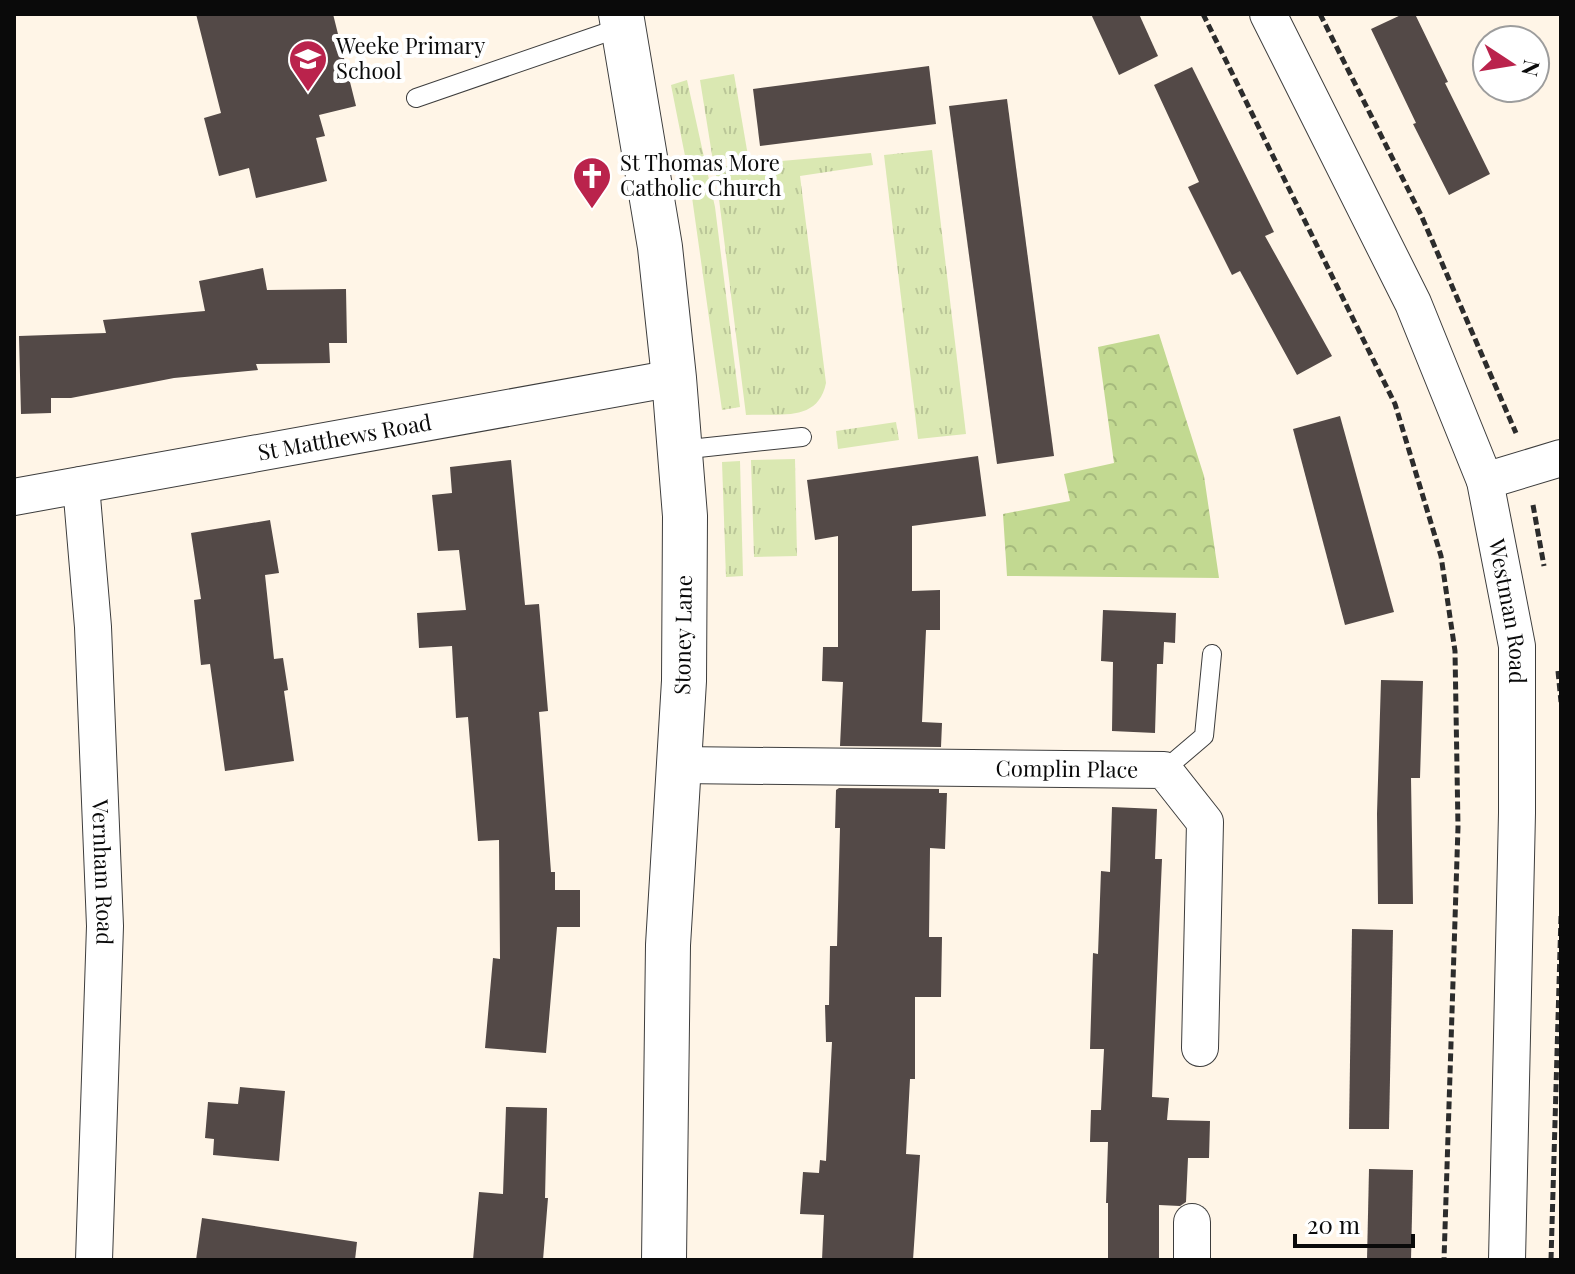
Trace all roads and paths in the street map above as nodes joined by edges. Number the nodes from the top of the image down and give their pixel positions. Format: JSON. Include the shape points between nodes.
{"nodes":[{"id":1,"x":1203,"y":14,"type":"edge"},
{"id":2,"x":1268,"y":14,"type":"edge"},
{"id":3,"x":623,"y":20,"type":"edge"},
{"id":4,"x":416,"y":98,"type":"dead end"},
{"id":5,"x":674,"y":378,"type":"junction"},
{"id":6,"x":802,"y":437,"type":"dead end"},
{"id":7,"x":680,"y":450,"type":"junction"},
{"id":8,"x":1561,"y":458,"type":"edge"},
{"id":9,"x":1485,"y":481,"type":"junction"},
{"id":10,"x":81,"y":485,"type":"junction"},
{"id":11,"x":14,"y":497,"type":"edge"},
{"id":12,"x":1212,"y":654,"type":"dead end"},
{"id":13,"x":679,"y":765,"type":"junction"},
{"id":14,"x":1164,"y":770,"type":"junction"},
{"id":15,"x":1561,"y":916,"type":"edge"},
{"id":16,"x":1200,"y":1048,"type":"dead end"},
{"id":17,"x":1192,"y":1222,"type":"dead end"},
{"id":18,"x":94,"y":1260,"type":"edge"},
{"id":19,"x":664,"y":1260,"type":"edge"},
{"id":20,"x":1192,"y":1260,"type":"edge"},
{"id":21,"x":1444,"y":1260,"type":"edge"},
{"id":22,"x":1507,"y":1260,"type":"edge"},
{"id":23,"x":1551,"y":1260,"type":"edge"}],
"edges":[{"from":1,"to":21,"type":"path","via":[[1395,404],[1441,556],[1455,651],[1458,827]]},
{"from":2,"to":9,"type":"street","name":"Westman Road","via":[[1413,303]]},
{"from":3,"to":4,"type":"lane"},
{"from":3,"to":5,"type":"street","name":"Stoney Lane","via":[[660,247]]},
{"from":5,"to":7,"type":"street","name":"Stoney Lane"},
{"from":5,"to":10,"type":"street","name":"St Matthews Road"},
{"from":6,"to":7,"type":"lane"},
{"from":7,"to":13,"type":"street","name":"Stoney Lane","via":[[685,516]]},
{"from":8,"to":9,"type":"street"},
{"from":9,"to":22,"type":"street","name":"Westman Road","via":[[1517,646]]},
{"from":10,"to":11,"type":"street","name":"St Matthews Road"},
{"from":10,"to":18,"type":"street","name":"Vernham Road","via":[[93,627],[105,926]]},
{"from":12,"to":14,"type":"lane","via":[[1204,736]]},
{"from":13,"to":14,"type":"street","name":"Complin Place"},
{"from":13,"to":19,"type":"street","name":"Stoney Lane","via":[[668,945]]},
{"from":14,"to":16,"type":"street","name":"Complin Place","via":[[1205,822]]},
{"from":15,"to":23,"type":"path"},
{"from":17,"to":20,"type":"street"}]}
